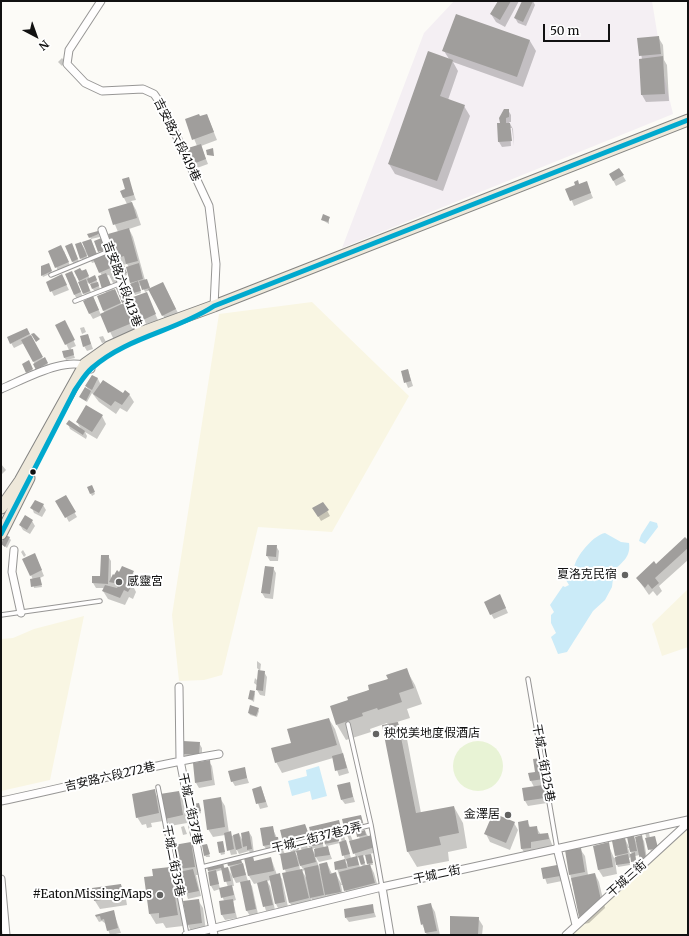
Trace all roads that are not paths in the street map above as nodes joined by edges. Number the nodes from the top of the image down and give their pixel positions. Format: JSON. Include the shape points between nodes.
{"nodes":[{"id":1,"x":101,"y":1,"type":"edge"},
{"id":2,"x":688,"y":120,"type":"edge"},
{"id":3,"x":102,"y":230,"type":"dead end"},
{"id":4,"x":110,"y":250,"type":"junction"},
{"id":5,"x":51,"y":275,"type":"dead end"},
{"id":6,"x":122,"y":282,"type":"junction"},
{"id":7,"x":75,"y":301,"type":"dead end"},
{"id":8,"x":214,"y":306,"type":"junction"},
{"id":9,"x":141,"y":335,"type":"junction"},
{"id":10,"x":88,"y":366,"type":"junction"},
{"id":11,"x":1,"y":389,"type":"edge"},
{"id":12,"x":1,"y":508,"type":"edge"},
{"id":13,"x":1,"y":534,"type":"edge"},
{"id":14,"x":14,"y":550,"type":"dead end"},
{"id":15,"x":100,"y":601,"type":"dead end"},
{"id":16,"x":21,"y":613,"type":"junction"},
{"id":17,"x":1,"y":615,"type":"edge"},
{"id":18,"x":528,"y":679,"type":"dead end"},
{"id":19,"x":179,"y":687,"type":"dead end"},
{"id":20,"x":348,"y":724,"type":"dead end"},
{"id":21,"x":219,"y":754,"type":"dead end"},
{"id":22,"x":180,"y":760,"type":"junction"},
{"id":23,"x":158,"y":787,"type":"dead end"},
{"id":24,"x":1,"y":801,"type":"edge"},
{"id":25,"x":688,"y":820,"type":"edge"},
{"id":26,"x":688,"y":823,"type":"edge"},
{"id":27,"x":371,"y":825,"type":"junction"},
{"id":28,"x":558,"y":848,"type":"junction"},
{"id":29,"x":202,"y":867,"type":"junction"},
{"id":30,"x":1,"y":878,"type":"edge"},
{"id":31,"x":382,"y":887,"type":"junction"},
{"id":32,"x":2,"y":917,"type":"edge"},
{"id":33,"x":576,"y":925,"type":"junction"},
{"id":34,"x":214,"y":932,"type":"edge"},
{"id":35,"x":6,"y":935,"type":"edge"},
{"id":36,"x":187,"y":935,"type":"edge"},
{"id":37,"x":390,"y":935,"type":"edge"},
{"id":38,"x":566,"y":935,"type":"edge"}],
"edges":[{"from":1,"to":8,"type":"street","name":"吉安路六段419巷","via":[[69,50],[67,64],[85,83],[102,91],[143,89],[154,94],[163,107],[209,206],[216,264]]},
{"from":2,"to":8,"type":"main road"},
{"from":3,"to":4,"type":"street","name":"吉安路六段413巷"},
{"from":4,"to":5,"type":"lane"},
{"from":4,"to":6,"type":"street","name":"吉安路六段413巷"},
{"from":6,"to":7,"type":"lane"},
{"from":6,"to":9,"type":"street","name":"吉安路六段413巷"},
{"from":8,"to":9,"type":"main road"},
{"from":9,"to":10,"type":"main road","via":[[109,347]]},
{"from":10,"to":11,"type":"street","via":[[63,364]]},
{"from":10,"to":12,"type":"main road","via":[[20,481]]},
{"from":10,"to":13,"type":"main road"},
{"from":14,"to":16,"type":"street","via":[[12,572]]},
{"from":15,"to":16,"type":"lane"},
{"from":16,"to":17,"type":"lane"},
{"from":18,"to":28,"type":"lane","name":"干城二街125巷"},
{"from":19,"to":22,"type":"street","name":"干城二街37巷"},
{"from":20,"to":27,"type":"lane"},
{"from":21,"to":22,"type":"street","name":"吉安路六段272巷"},
{"from":22,"to":24,"type":"street","name":"吉安路六段272巷"},
{"from":22,"to":29,"type":"street","name":"干城二街37巷"},
{"from":23,"to":36,"type":"lane","name":"干城二街35巷"},
{"from":25,"to":28,"type":"street","name":"干城二街"},
{"from":26,"to":33,"type":"street","name":"干城三街"},
{"from":27,"to":29,"type":"lane","name":"干城二街37巷2弄"},
{"from":27,"to":31,"type":"lane","name":"干城二街37巷2弄"},
{"from":28,"to":31,"type":"street","name":"干城二街"},
{"from":28,"to":33,"type":"street"},
{"from":29,"to":34,"type":"street","name":"干城二街37巷"},
{"from":30,"to":32,"type":"street"},
{"from":31,"to":34,"type":"street","name":"干城二街"},
{"from":31,"to":37,"type":"street"},
{"from":32,"to":35,"type":"street"},
{"from":33,"to":38,"type":"street","name":"干城三街"},
{"from":34,"to":36,"type":"street","name":"干城二街"}]}
